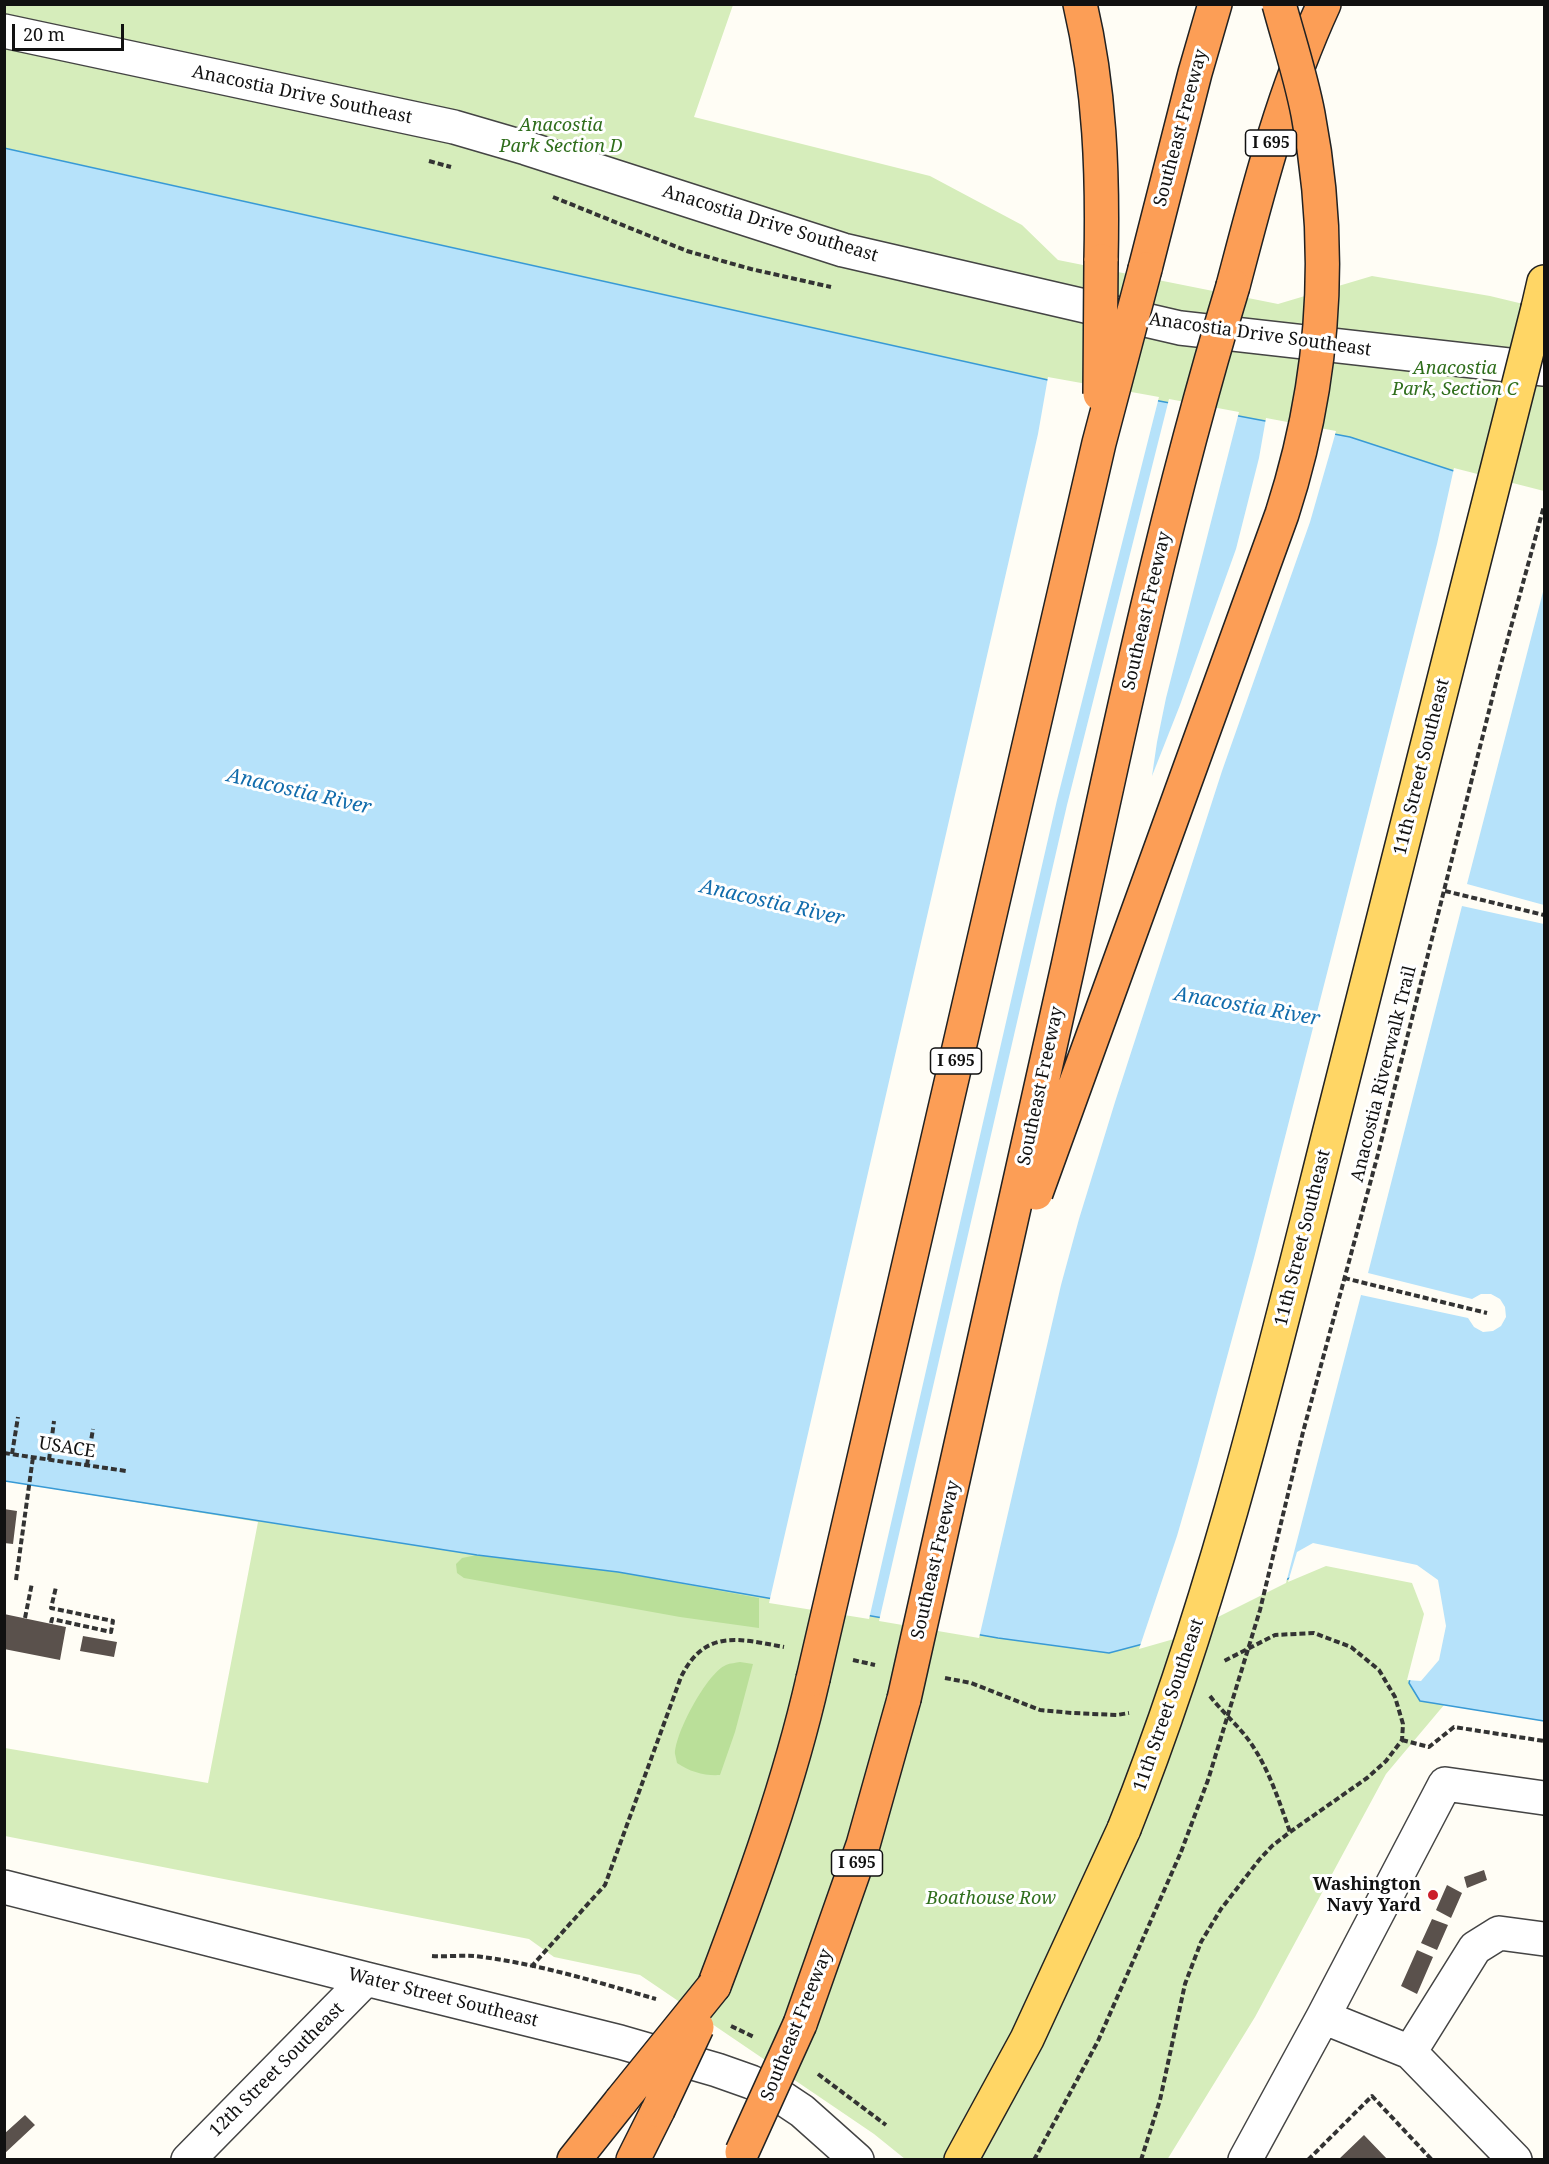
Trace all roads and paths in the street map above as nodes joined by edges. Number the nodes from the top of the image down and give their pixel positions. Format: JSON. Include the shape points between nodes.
{"nodes":[{"id":1,"x":1080,"y":4,"type":"edge"},
{"id":2,"x":1215,"y":4,"type":"edge"},
{"id":3,"x":1279,"y":4,"type":"edge"},
{"id":4,"x":1324,"y":4,"type":"edge"},
{"id":5,"x":4,"y":31,"type":"edge"},
{"id":6,"x":1541,"y":295,"type":"edge"},
{"id":7,"x":1545,"y":369,"type":"edge"},
{"id":8,"x":1099,"y":444,"type":"junction"},
{"id":9,"x":1545,"y":506,"type":"edge"},
{"id":10,"x":1445,"y":891,"type":"junction"},
{"id":11,"x":1545,"y":915,"type":"edge"},
{"id":12,"x":1344,"y":1278,"type":"junction"},
{"id":13,"x":1487,"y":1313,"type":"dead end"},
{"id":14,"x":991,"y":1316,"type":"junction"},
{"id":15,"x":18,"y":1417,"type":"dead end"},
{"id":16,"x":54,"y":1421,"type":"dead end"},
{"id":17,"x":93,"y":1429,"type":"dead end"},
{"id":18,"x":4,"y":1453,"type":"edge"},
{"id":19,"x":12,"y":1454,"type":"junction"},
{"id":20,"x":33,"y":1457,"type":"junction"},
{"id":21,"x":50,"y":1460,"type":"junction"},
{"id":22,"x":87,"y":1465,"type":"junction"},
{"id":23,"x":126,"y":1471,"type":"dead end"},
{"id":24,"x":16,"y":1580,"type":"dead end"},
{"id":25,"x":32,"y":1582,"type":"dead end"},
{"id":26,"x":56,"y":1587,"type":"dead end"},
{"id":27,"x":25,"y":1618,"type":"dead end"},
{"id":28,"x":51,"y":1623,"type":"dead end"},
{"id":29,"x":1216,"y":1666,"type":"dead end"},
{"id":30,"x":1208,"y":1693,"type":"dead end"},
{"id":31,"x":1402,"y":1740,"type":"junction"},
{"id":32,"x":1545,"y":1741,"type":"edge"},
{"id":33,"x":1545,"y":1798,"type":"edge"},
{"id":34,"x":1290,"y":1832,"type":"junction"},
{"id":35,"x":4,"y":1887,"type":"edge"},
{"id":36,"x":1545,"y":1939,"type":"edge"},
{"id":37,"x":366,"y":1980,"type":"junction"},
{"id":38,"x":714,"y":1986,"type":"junction"},
{"id":39,"x":1323,"y":2017,"type":"junction"},
{"id":40,"x":1410,"y":2052,"type":"junction"},
{"id":41,"x":740,"y":2156,"type":"edge"},
{"id":42,"x":188,"y":2160,"type":"edge"},
{"id":43,"x":574,"y":2160,"type":"edge"},
{"id":44,"x":633,"y":2160,"type":"edge"},
{"id":45,"x":857,"y":2160,"type":"edge"},
{"id":46,"x":961,"y":2160,"type":"edge"},
{"id":47,"x":1034,"y":2160,"type":"edge"},
{"id":48,"x":1141,"y":2160,"type":"edge"},
{"id":49,"x":1245,"y":2160,"type":"edge"},
{"id":50,"x":1308,"y":2160,"type":"edge"},
{"id":51,"x":1432,"y":2160,"type":"edge"},
{"id":52,"x":1515,"y":2160,"type":"edge"}],
"edges":[{"from":1,"to":8,"type":"highway","bridge":true,"via":[[1099,124]]},
{"from":2,"to":8,"type":"highway","name":"Southeast Freeway","number":"I 695","bridge":true},
{"from":3,"to":14,"type":"highway","bridge":true,"via":[[1307,112],[1321,214],[1322,315],[1308,417],[1282,514]]},
{"from":4,"to":14,"type":"highway","name":"Southeast Freeway","number":"I 695","bridge":true,"via":[[1279,118],[1187,450],[1137,648]]},
{"from":5,"to":7,"type":"street","name":"Anacostia Drive Southeast","via":[[454,128],[843,250],[1180,328]]},
{"from":6,"to":46,"type":"main road","name":"11th Street Southeast","bridge":true,"via":[[1281,1326],[1205,1599],[1124,1829],[1037,2018]]},
{"from":8,"to":38,"type":"highway","name":"Southeast Freeway","number":"I 695","bridge":true,"via":[[803,1724],[767,1840]]},
{"from":9,"to":10,"type":"path","name":"Anacostia Riverwalk Trail","bridge":true,"via":[[1499,671]]},
{"from":10,"to":11,"type":"path"},
{"from":10,"to":12,"type":"path","name":"Anacostia Riverwalk Trail","bridge":true},
{"from":12,"to":13,"type":"path"},
{"from":12,"to":47,"type":"path","name":"Anacostia Riverwalk Trail","bridge":true,"via":[[1260,1610],[1211,1769],[1181,1852],[1098,2041]]},
{"from":14,"to":41,"type":"highway","name":"Southeast Freeway","number":"I 695","bridge":true,"via":[[904,1699],[863,1845],[800,2024]]},
{"from":15,"to":19,"type":"path"},
{"from":16,"to":21,"type":"path"},
{"from":17,"to":22,"type":"path"},
{"from":18,"to":19,"type":"path","name":"USACE"},
{"from":19,"to":20,"type":"path","name":"USACE"},
{"from":20,"to":21,"type":"path","name":"USACE"},
{"from":20,"to":24,"type":"path"},
{"from":21,"to":22,"type":"path","name":"USACE"},
{"from":22,"to":23,"type":"path","name":"USACE"},
{"from":25,"to":27,"type":"path"},
{"from":26,"to":28,"type":"path","via":[[51,1608],[113,1621],[111,1632],[52,1619]]},
{"from":29,"to":31,"type":"path","via":[[1275,1635],[1314,1633],[1351,1647],[1379,1670],[1395,1697],[1403,1724]]},
{"from":30,"to":34,"type":"path","via":[[1258,1755]]},
{"from":31,"to":32,"type":"path","via":[[1429,1747],[1454,1727]]},
{"from":31,"to":34,"type":"path","via":[[1367,1778]]},
{"from":33,"to":39,"type":"street","via":[[1445,1784]]},
{"from":34,"to":48,"type":"path","via":[[1259,1860],[1201,1942],[1185,1984],[1160,2100]]},
{"from":35,"to":37,"type":"street","name":"Water Street Southeast"},
{"from":36,"to":40,"type":"street","via":[[1499,1933],[1475,1948]]},
{"from":37,"to":42,"type":"street","name":"12th Street Southeast"},
{"from":37,"to":45,"type":"street","name":"Water Street Southeast","via":[[620,2042],[751,2082],[802,2111]]},
{"from":38,"to":43,"type":"highway","bridge":true},
{"from":38,"to":44,"type":"highway","name":"Southeast Freeway","number":"I 695","bridge":true},
{"from":39,"to":40,"type":"street"},
{"from":39,"to":49,"type":"street"},
{"from":40,"to":52,"type":"street"},
{"from":50,"to":51,"type":"path","via":[[1372,2096]]}]}
